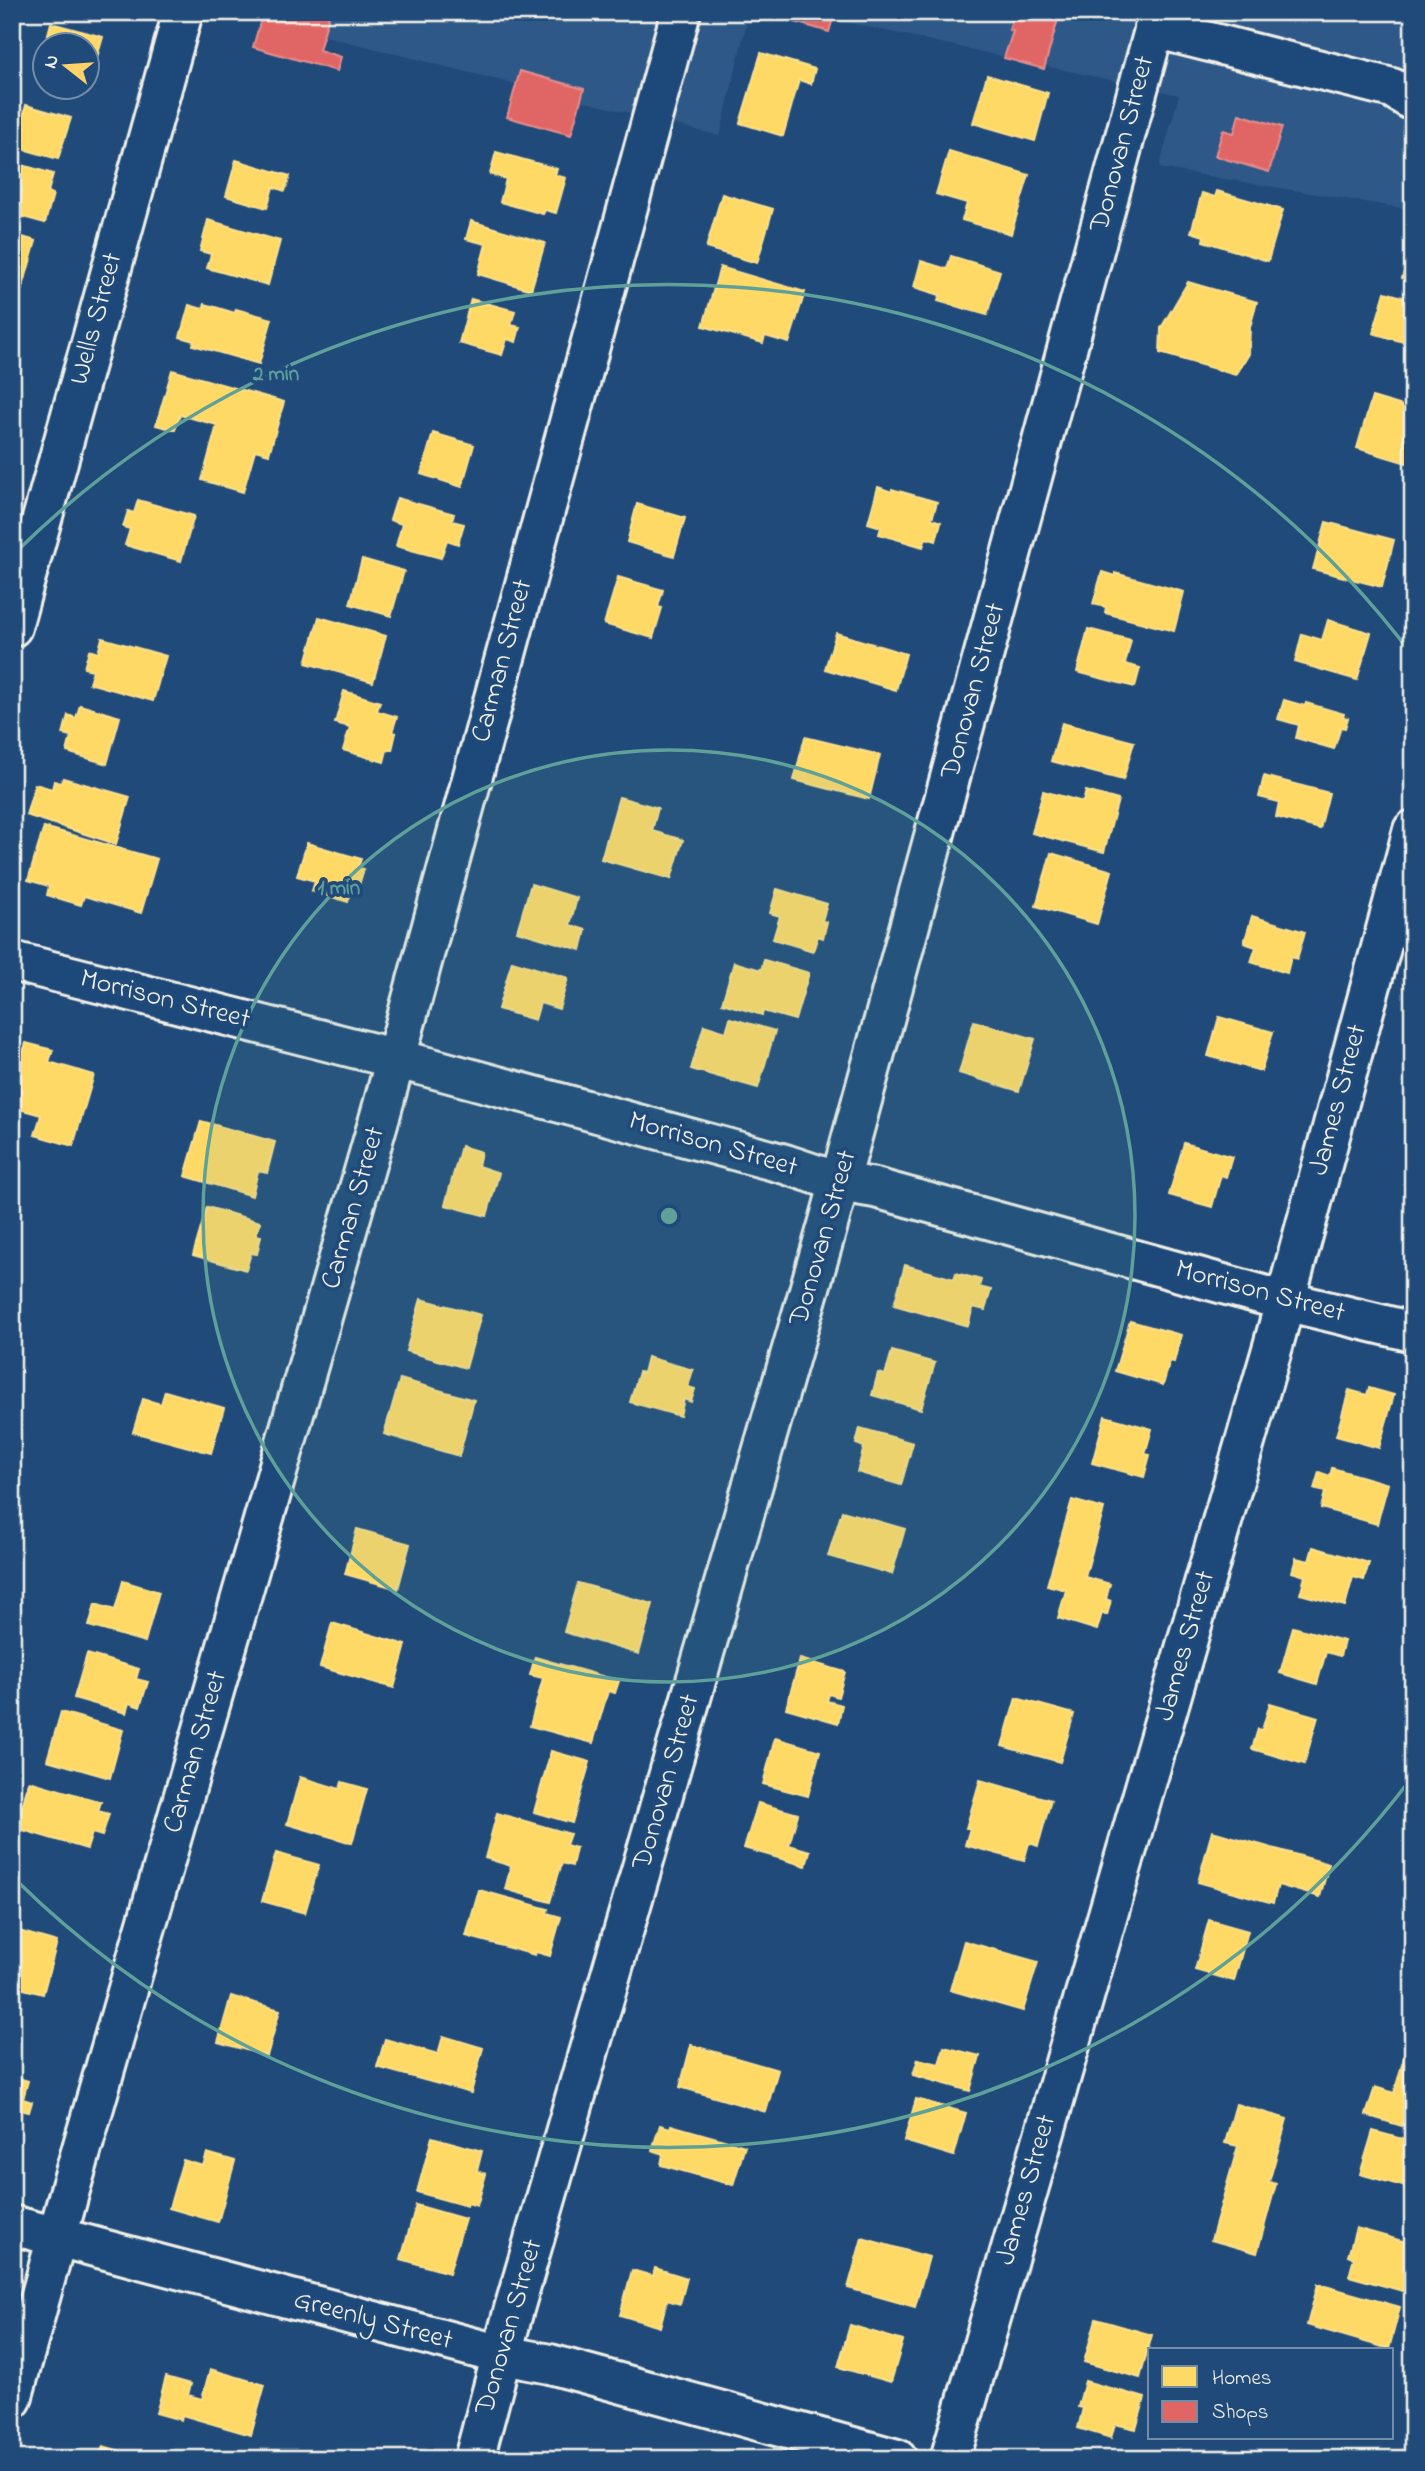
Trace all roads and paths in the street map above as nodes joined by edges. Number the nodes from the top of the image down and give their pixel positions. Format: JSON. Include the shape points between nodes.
{"nodes":[{"id":1,"x":183,"y":12,"type":"edge"},
{"id":2,"x":681,"y":12,"type":"edge"},
{"id":3,"x":1156,"y":20,"type":"edge"},
{"id":4,"x":1403,"y":95,"type":"edge"},
{"id":5,"x":12,"y":626,"type":"edge"},
{"id":6,"x":1413,"y":830,"type":"edge"},
{"id":7,"x":12,"y":961,"type":"edge"},
{"id":8,"x":394,"y":1058,"type":"junction"},
{"id":9,"x":839,"y":1182,"type":"junction"},
{"id":10,"x":1285,"y":1300,"type":"junction"},
{"id":11,"x":1413,"y":1332,"type":"edge"},
{"id":12,"x":12,"y":2225,"type":"edge"},
{"id":13,"x":57,"y":2237,"type":"junction"},
{"id":14,"x":502,"y":2355,"type":"junction"},
{"id":15,"x":12,"y":2399,"type":"edge"},
{"id":16,"x":474,"y":2459,"type":"edge"},
{"id":17,"x":897,"y":2459,"type":"edge"},
{"id":18,"x":950,"y":2459,"type":"edge"}],
"edges":[{"from":1,"to":5,"type":"street","name":"Wells Street"},
{"from":2,"to":8,"type":"street","name":"Carman Street"},
{"from":3,"to":4,"type":"street"},
{"from":3,"to":9,"type":"street","name":"Donovan Street"},
{"from":6,"to":10,"type":"street","name":"James Street"},
{"from":7,"to":8,"type":"street","name":"Morrison Street"},
{"from":8,"to":9,"type":"street","name":"Morrison Street"},
{"from":8,"to":13,"type":"street","name":"Carman Street"},
{"from":9,"to":10,"type":"street","name":"Morrison Street"},
{"from":9,"to":14,"type":"street","name":"Donovan Street"},
{"from":10,"to":11,"type":"street","name":"Morrison Street"},
{"from":10,"to":18,"type":"street","name":"James Street"},
{"from":12,"to":13,"type":"street","name":"Greenly Street"},
{"from":13,"to":14,"type":"street","name":"Greenly Street"},
{"from":13,"to":15,"type":"street","name":"Carman Street"},
{"from":14,"to":16,"type":"street","name":"Donovan Street"},
{"from":14,"to":17,"type":"street","name":"Greenly Street","via":[[550,2364]]}]}
